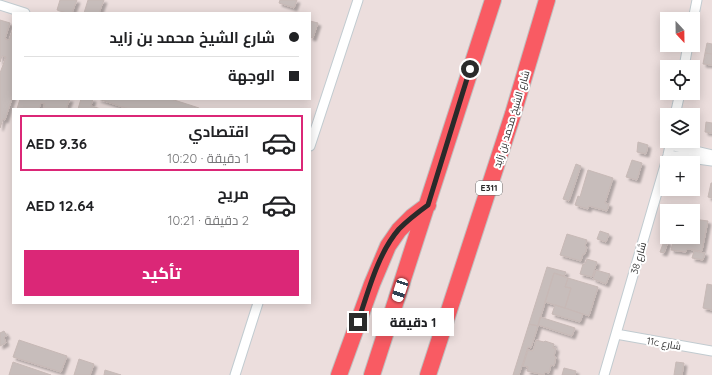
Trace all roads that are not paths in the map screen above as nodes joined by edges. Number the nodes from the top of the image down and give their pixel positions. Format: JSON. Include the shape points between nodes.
{"nodes":[{"id":1,"x":358,"y":0,"type":"edge"},
{"id":2,"x":493,"y":0,"type":"edge"},
{"id":3,"x":547,"y":0,"type":"edge"},
{"id":4,"x":697,"y":0,"type":"edge"},
{"id":5,"x":0,"y":5,"type":"edge"},
{"id":6,"x":22,"y":12,"type":"edge"},
{"id":7,"x":695,"y":12,"type":"edge"},
{"id":8,"x":311,"y":143,"type":"edge"},
{"id":9,"x":669,"y":148,"type":"edge"},
{"id":10,"x":688,"y":148,"type":"edge"},
{"id":11,"x":712,"y":155,"type":"edge"},
{"id":12,"x":668,"y":156,"type":"edge"},
{"id":13,"x":700,"y":160,"type":"edge"},
{"id":14,"x":712,"y":162,"type":"edge"},
{"id":15,"x":660,"y":183,"type":"edge"},
{"id":16,"x":428,"y":205,"type":"junction"},
{"id":17,"x":258,"y":304,"type":"edge"},
{"id":18,"x":616,"y":334,"type":"junction"},
{"id":19,"x":712,"y":351,"type":"edge"},
{"id":20,"x":235,"y":375,"type":"edge"},
{"id":21,"x":339,"y":375,"type":"edge"},
{"id":22,"x":372,"y":375,"type":"edge"},
{"id":23,"x":428,"y":375,"type":"edge"},
{"id":24,"x":604,"y":375,"type":"edge"}],
"edges":[{"from":1,"to":8,"type":"street"},
{"from":2,"to":16,"type":"highway"},
{"from":3,"to":23,"type":"highway","name":"شارع الشيخ محمد بن زايد","number":"E311","via":[[513,114]]},
{"from":4,"to":7,"type":"street"},
{"from":5,"to":6,"type":"street"},
{"from":9,"to":12,"type":"street","name":"شارع 38"},
{"from":10,"to":11,"type":"street"},
{"from":13,"to":14,"type":"street"},
{"from":15,"to":18,"type":"street","name":"شارع 38"},
{"from":16,"to":21,"type":"highway","via":[[412,216],[388,246],[374,277]]},
{"from":16,"to":22,"type":"highway"},
{"from":17,"to":20,"type":"street"},
{"from":18,"to":19,"type":"street","name":"11c شارع"},
{"from":18,"to":24,"type":"street","name":"شارع 38"}]}
